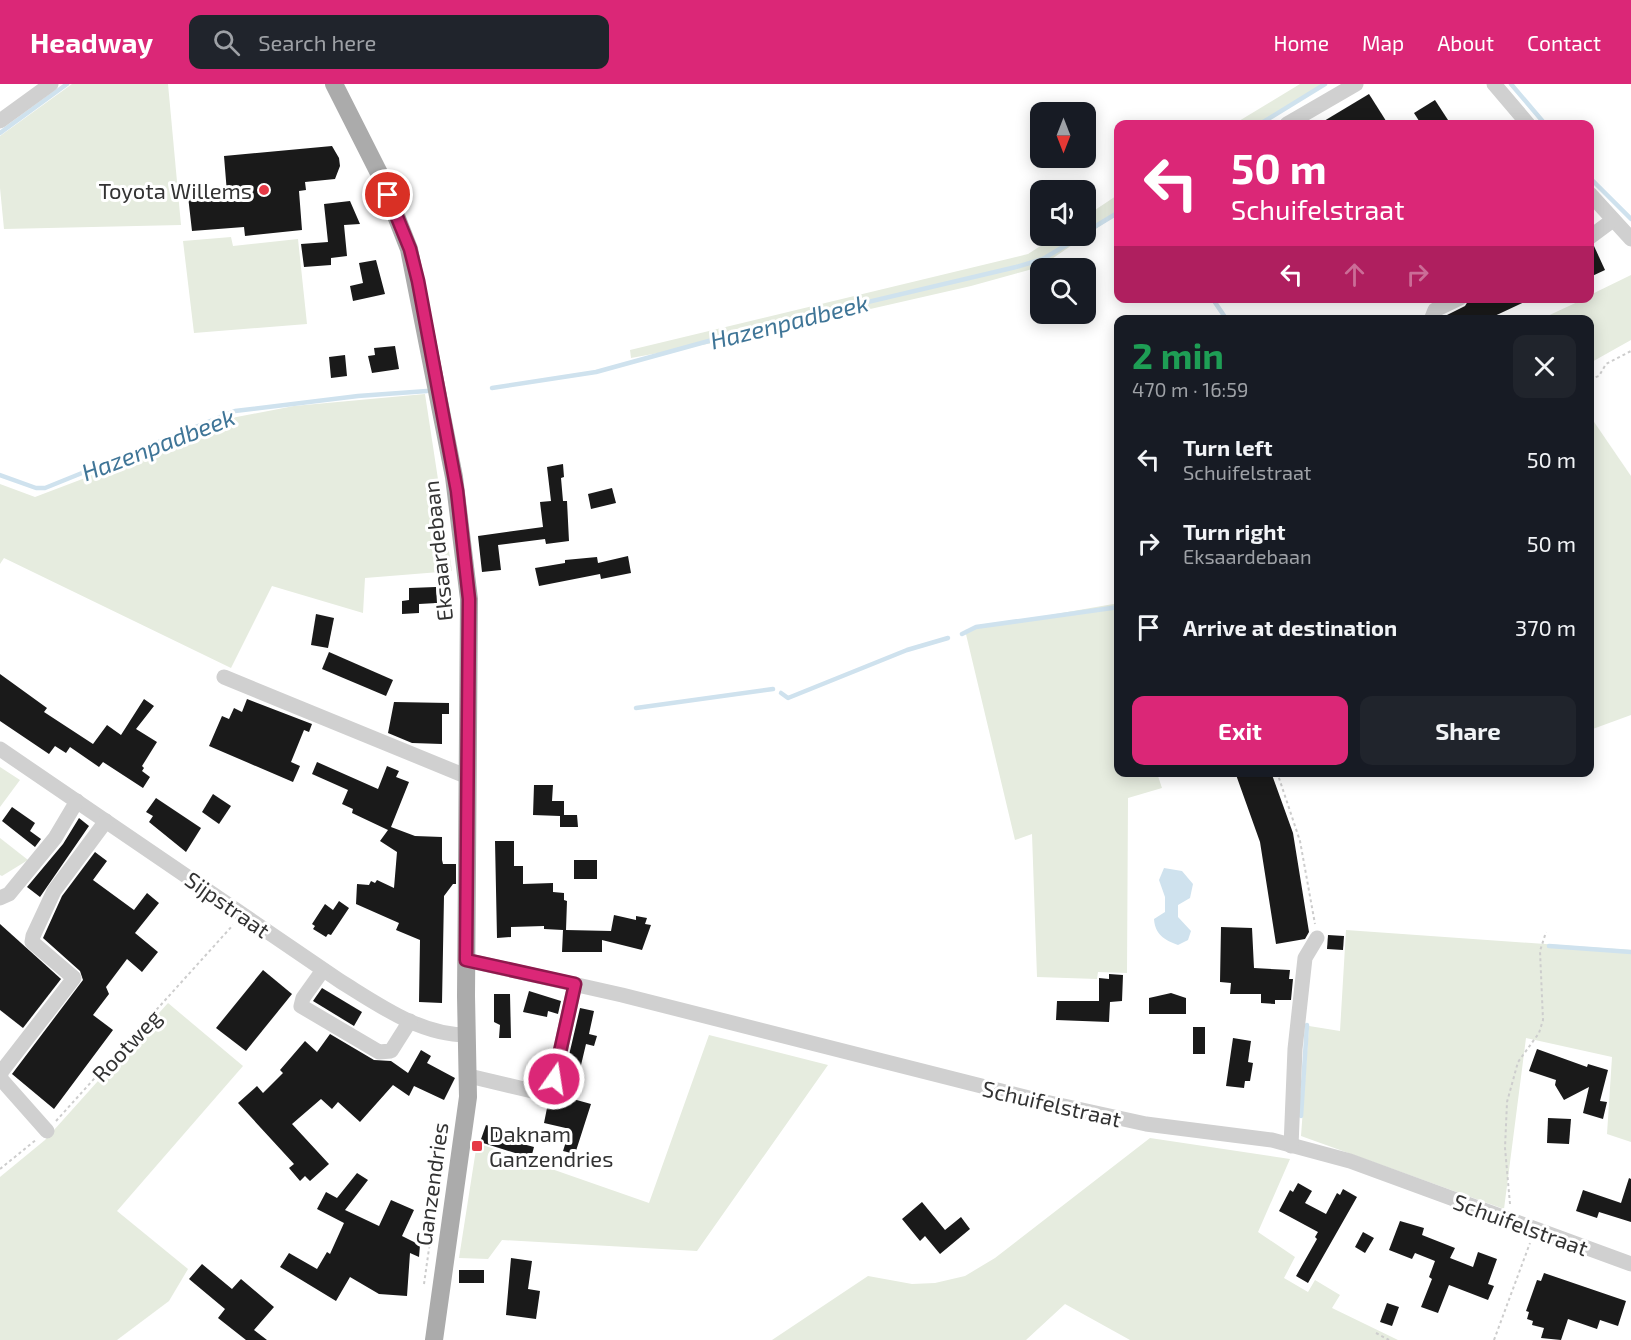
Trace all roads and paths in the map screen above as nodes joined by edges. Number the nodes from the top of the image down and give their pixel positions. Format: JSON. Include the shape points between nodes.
{"nodes":[{"id":1,"x":51,"y":84,"type":"edge"},
{"id":2,"x":334,"y":84,"type":"edge"},
{"id":3,"x":1356,"y":84,"type":"edge"},
{"id":4,"x":1494,"y":84,"type":"edge"},
{"id":5,"x":1294,"y":120,"type":"edge"},
{"id":6,"x":1525,"y":120,"type":"edge"},
{"id":7,"x":0,"y":121,"type":"edge"},
{"id":8,"x":1594,"y":199,"type":"edge"},
{"id":9,"x":1613,"y":220,"type":"junction"},
{"id":10,"x":1594,"y":234,"type":"edge"},
{"id":11,"x":1631,"y":239,"type":"edge"},
{"id":12,"x":1450,"y":303,"type":"edge"},
{"id":13,"x":1433,"y":315,"type":"edge"},
{"id":14,"x":1631,"y":351,"type":"edge"},
{"id":15,"x":1594,"y":378,"type":"edge"},
{"id":16,"x":224,"y":677,"type":"dead end"},
{"id":17,"x":0,"y":749,"type":"edge"},
{"id":18,"x":468,"y":777,"type":"junction"},
{"id":19,"x":1279,"y":777,"type":"edge"},
{"id":20,"x":77,"y":801,"type":"junction"},
{"id":21,"x":106,"y":820,"type":"junction"},
{"id":22,"x":0,"y":898,"type":"edge"},
{"id":23,"x":243,"y":914,"type":"junction"},
{"id":24,"x":1546,"y":932,"type":"dead end"},
{"id":25,"x":1317,"y":938,"type":"joint"},
{"id":26,"x":466,"y":960,"type":"junction"},
{"id":27,"x":323,"y":970,"type":"junction"},
{"id":28,"x":575,"y":984,"type":"junction"},
{"id":29,"x":410,"y":1021,"type":"junction"},
{"id":30,"x":467,"y":1035,"type":"junction"},
{"id":31,"x":469,"y":1076,"type":"junction"},
{"id":32,"x":0,"y":1078,"type":"edge"},
{"id":33,"x":47,"y":1131,"type":"junction"},
{"id":34,"x":1291,"y":1146,"type":"junction"},
{"id":35,"x":0,"y":1169,"type":"edge"},
{"id":36,"x":1505,"y":1218,"type":"junction"},
{"id":37,"x":1535,"y":1229,"type":"junction"},
{"id":38,"x":1631,"y":1264,"type":"edge"},
{"id":39,"x":1376,"y":1334,"type":"dead end"},
{"id":40,"x":434,"y":1340,"type":"edge"},
{"id":41,"x":1389,"y":1340,"type":"edge"},
{"id":42,"x":1494,"y":1340,"type":"edge"}],
"edges":[{"from":1,"to":7,"type":"street"},
{"from":2,"to":18,"type":"main road","name":"Eksaardebaan","via":[[410,249],[426,327],[465,551],[469,599]]},
{"from":3,"to":5,"type":"street"},
{"from":4,"to":6,"type":"street"},
{"from":8,"to":9,"type":"street"},
{"from":9,"to":10,"type":"street"},
{"from":9,"to":11,"type":"street"},
{"from":12,"to":13,"type":"street"},
{"from":14,"to":15,"type":"path","via":[[1606,364]]},
{"from":16,"to":18,"type":"street"},
{"from":17,"to":20,"type":"street","name":"Sijpstraat"},
{"from":18,"to":26,"type":"main road","name":"Eksaardebaan"},
{"from":19,"to":25,"type":"path","via":[[1300,841]]},
{"from":20,"to":21,"type":"street","name":"Sijpstraat"},
{"from":20,"to":22,"type":"street","via":[[55,838],[9,894]]},
{"from":21,"to":23,"type":"street","name":"Sijpstraat"},
{"from":21,"to":32,"type":"street","via":[[54,891],[33,936],[32,942],[75,978]]},
{"from":23,"to":27,"type":"street","name":"Sijpstraat"},
{"from":23,"to":33,"type":"path","name":"Rootweg"},
{"from":24,"to":36,"type":"path","via":[[1540,951],[1543,1020],[1539,1033],[1518,1062],[1507,1102],[1505,1148],[1511,1200]]},
{"from":25,"to":34,"type":"street","via":[[1305,958],[1295,1049]]},
{"from":26,"to":28,"type":"street","name":"Schuifelstraat"},
{"from":26,"to":30,"type":"main road","name":"Eksaardebaan"},
{"from":27,"to":29,"type":"street","name":"Sijpstraat"},
{"from":27,"to":29,"type":"street","via":[[301,1006],[379,1052],[391,1051]]},
{"from":28,"to":31,"type":"street","via":[[554,1079],[545,1094]]},
{"from":28,"to":34,"type":"street","name":"Schuifelstraat","via":[[1041,1101],[1146,1124],[1272,1140]]},
{"from":29,"to":30,"type":"street","name":"Sijpstraat","via":[[441,1033]]},
{"from":30,"to":31,"type":"main road","name":"Ganzendries"},
{"from":31,"to":40,"type":"main road","name":"Ganzendries"},
{"from":32,"to":33,"type":"street"},
{"from":33,"to":35,"type":"path","name":"Rootweg"},
{"from":34,"to":36,"type":"street","name":"Schuifelstraat","via":[[1350,1161]]},
{"from":36,"to":37,"type":"street","name":"Schuifelstraat"},
{"from":37,"to":38,"type":"street","name":"Schuifelstraat"},
{"from":37,"to":42,"type":"path"},
{"from":39,"to":41,"type":"path"}]}
